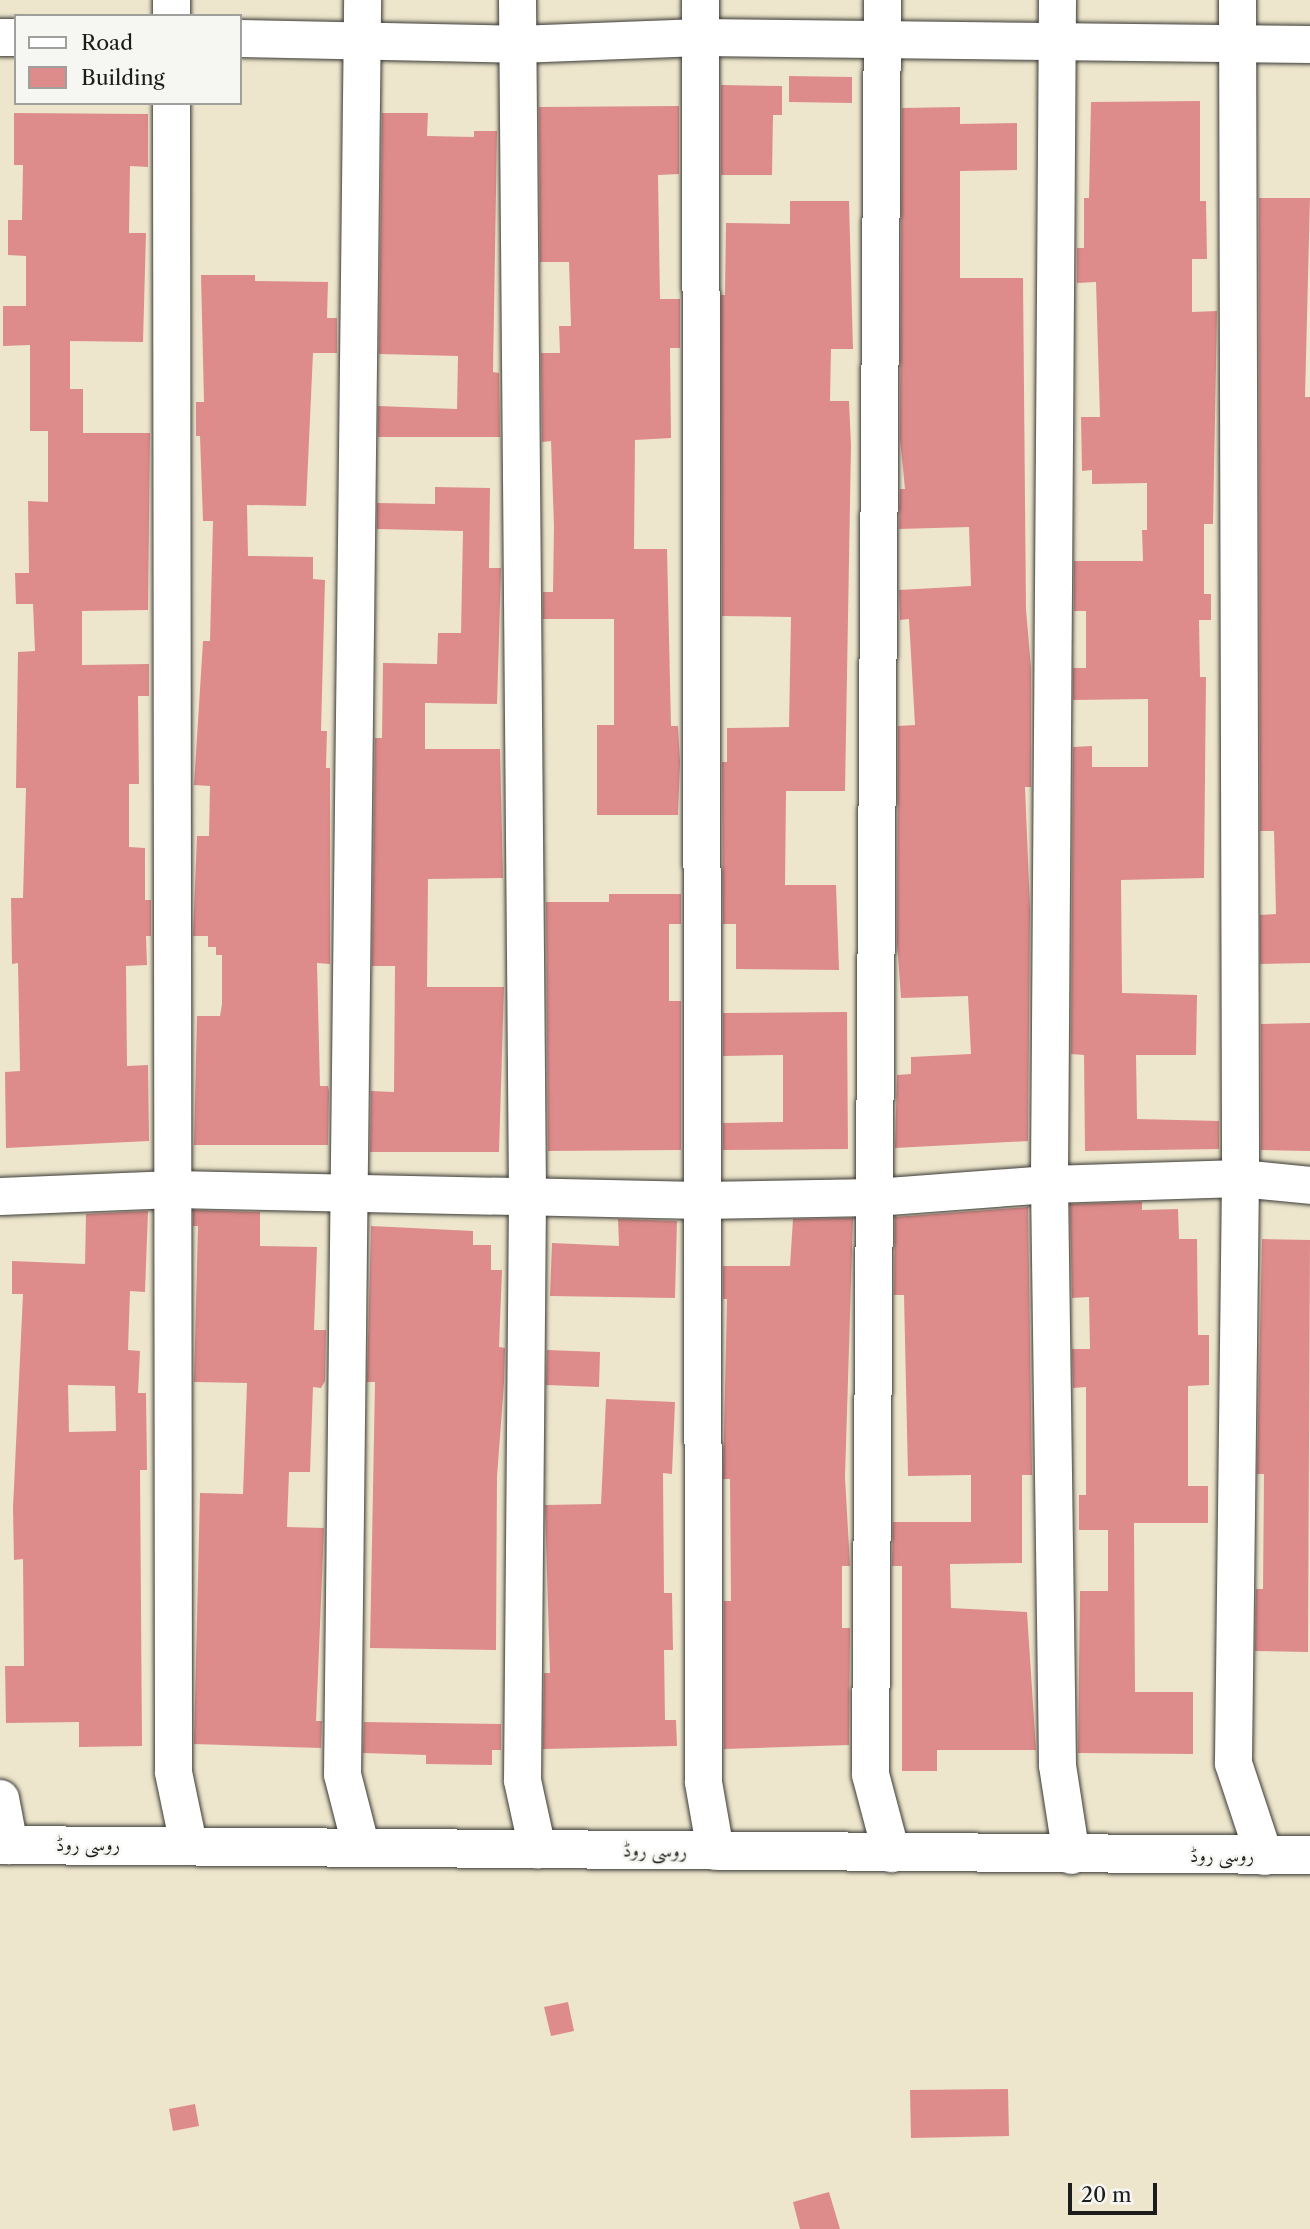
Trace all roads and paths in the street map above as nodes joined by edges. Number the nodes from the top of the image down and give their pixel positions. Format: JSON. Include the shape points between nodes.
{"nodes":[{"id":1,"x":362,"y":0,"type":"edge"},
{"id":2,"x":517,"y":0,"type":"edge"},
{"id":3,"x":700,"y":0,"type":"edge"},
{"id":4,"x":883,"y":0,"type":"edge"},
{"id":5,"x":1057,"y":0,"type":"edge"},
{"id":6,"x":1237,"y":0,"type":"edge"},
{"id":7,"x":700,"y":37,"type":"junction"},
{"id":8,"x":242,"y":38,"type":"edge"},
{"id":9,"x":363,"y":39,"type":"junction"},
{"id":10,"x":883,"y":43,"type":"junction"},
{"id":11,"x":517,"y":44,"type":"junction"},
{"id":12,"x":1058,"y":44,"type":"junction"},
{"id":13,"x":1310,"y":44,"type":"edge"},
{"id":14,"x":1238,"y":45,"type":"junction"},
{"id":15,"x":171,"y":105,"type":"edge"},
{"id":16,"x":1240,"y":1178,"type":"junction"},
{"id":17,"x":1049,"y":1184,"type":"junction"},
{"id":18,"x":1310,"y":1185,"type":"edge"},
{"id":19,"x":173,"y":1189,"type":"junction"},
{"id":20,"x":347,"y":1194,"type":"junction"},
{"id":21,"x":0,"y":1196,"type":"edge"},
{"id":22,"x":527,"y":1196,"type":"junction"},
{"id":23,"x":875,"y":1197,"type":"junction"},
{"id":24,"x":701,"y":1200,"type":"junction"},
{"id":25,"x":0,"y":1798,"type":"edge"},
{"id":26,"x":188,"y":1844,"type":"junction"},
{"id":27,"x":4,"y":1845,"type":"edge"},
{"id":28,"x":361,"y":1848,"type":"junction"},
{"id":29,"x":537,"y":1849,"type":"junction"},
{"id":30,"x":715,"y":1851,"type":"junction"},
{"id":31,"x":891,"y":1853,"type":"junction"},
{"id":32,"x":1071,"y":1855,"type":"junction"},
{"id":33,"x":1310,"y":1855,"type":"edge"},
{"id":34,"x":1264,"y":1856,"type":"junction"}],
"edges":[{"from":1,"to":9,"type":"street"},
{"from":2,"to":11,"type":"street"},
{"from":3,"to":7,"type":"street"},
{"from":4,"to":10,"type":"street"},
{"from":5,"to":12,"type":"street"},
{"from":6,"to":14,"type":"street"},
{"from":7,"to":10,"type":"street"},
{"from":7,"to":11,"type":"street"},
{"from":7,"to":24,"type":"street"},
{"from":8,"to":9,"type":"street"},
{"from":9,"to":11,"type":"street"},
{"from":9,"to":20,"type":"street"},
{"from":10,"to":12,"type":"street"},
{"from":10,"to":23,"type":"street"},
{"from":11,"to":22,"type":"street"},
{"from":12,"to":14,"type":"street"},
{"from":12,"to":17,"type":"street"},
{"from":13,"to":14,"type":"street"},
{"from":14,"to":16,"type":"street"},
{"from":15,"to":19,"type":"street"},
{"from":16,"to":17,"type":"street"},
{"from":16,"to":18,"type":"street"},
{"from":16,"to":34,"type":"street","via":[[1233,1763]]},
{"from":17,"to":23,"type":"street"},
{"from":17,"to":32,"type":"street","via":[[1057,1765]]},
{"from":19,"to":20,"type":"street"},
{"from":19,"to":21,"type":"street"},
{"from":19,"to":26,"type":"street","via":[[173,1772]]},
{"from":20,"to":22,"type":"street"},
{"from":20,"to":28,"type":"street","via":[[341,1774]]},
{"from":22,"to":24,"type":"street"},
{"from":22,"to":29,"type":"street","via":[[522,1780]]},
{"from":23,"to":24,"type":"street"},
{"from":23,"to":31,"type":"street","via":[[870,1774]]},
{"from":24,"to":30,"type":"street","via":[[703,1782]]},
{"from":25,"to":27,"type":"street"},
{"from":26,"to":27,"type":"main road","name":"روسی روڈ"},
{"from":26,"to":28,"type":"main road","name":"روسی روڈ"},
{"from":28,"to":29,"type":"main road","name":"روسی روڈ"},
{"from":29,"to":30,"type":"main road","name":"روسی روڈ"},
{"from":30,"to":31,"type":"main road","name":"روسی روڈ"},
{"from":31,"to":32,"type":"main road","name":"روسی روڈ"},
{"from":32,"to":34,"type":"main road","name":"روسی روڈ"},
{"from":33,"to":34,"type":"main road","name":"روسی روڈ"}]}
